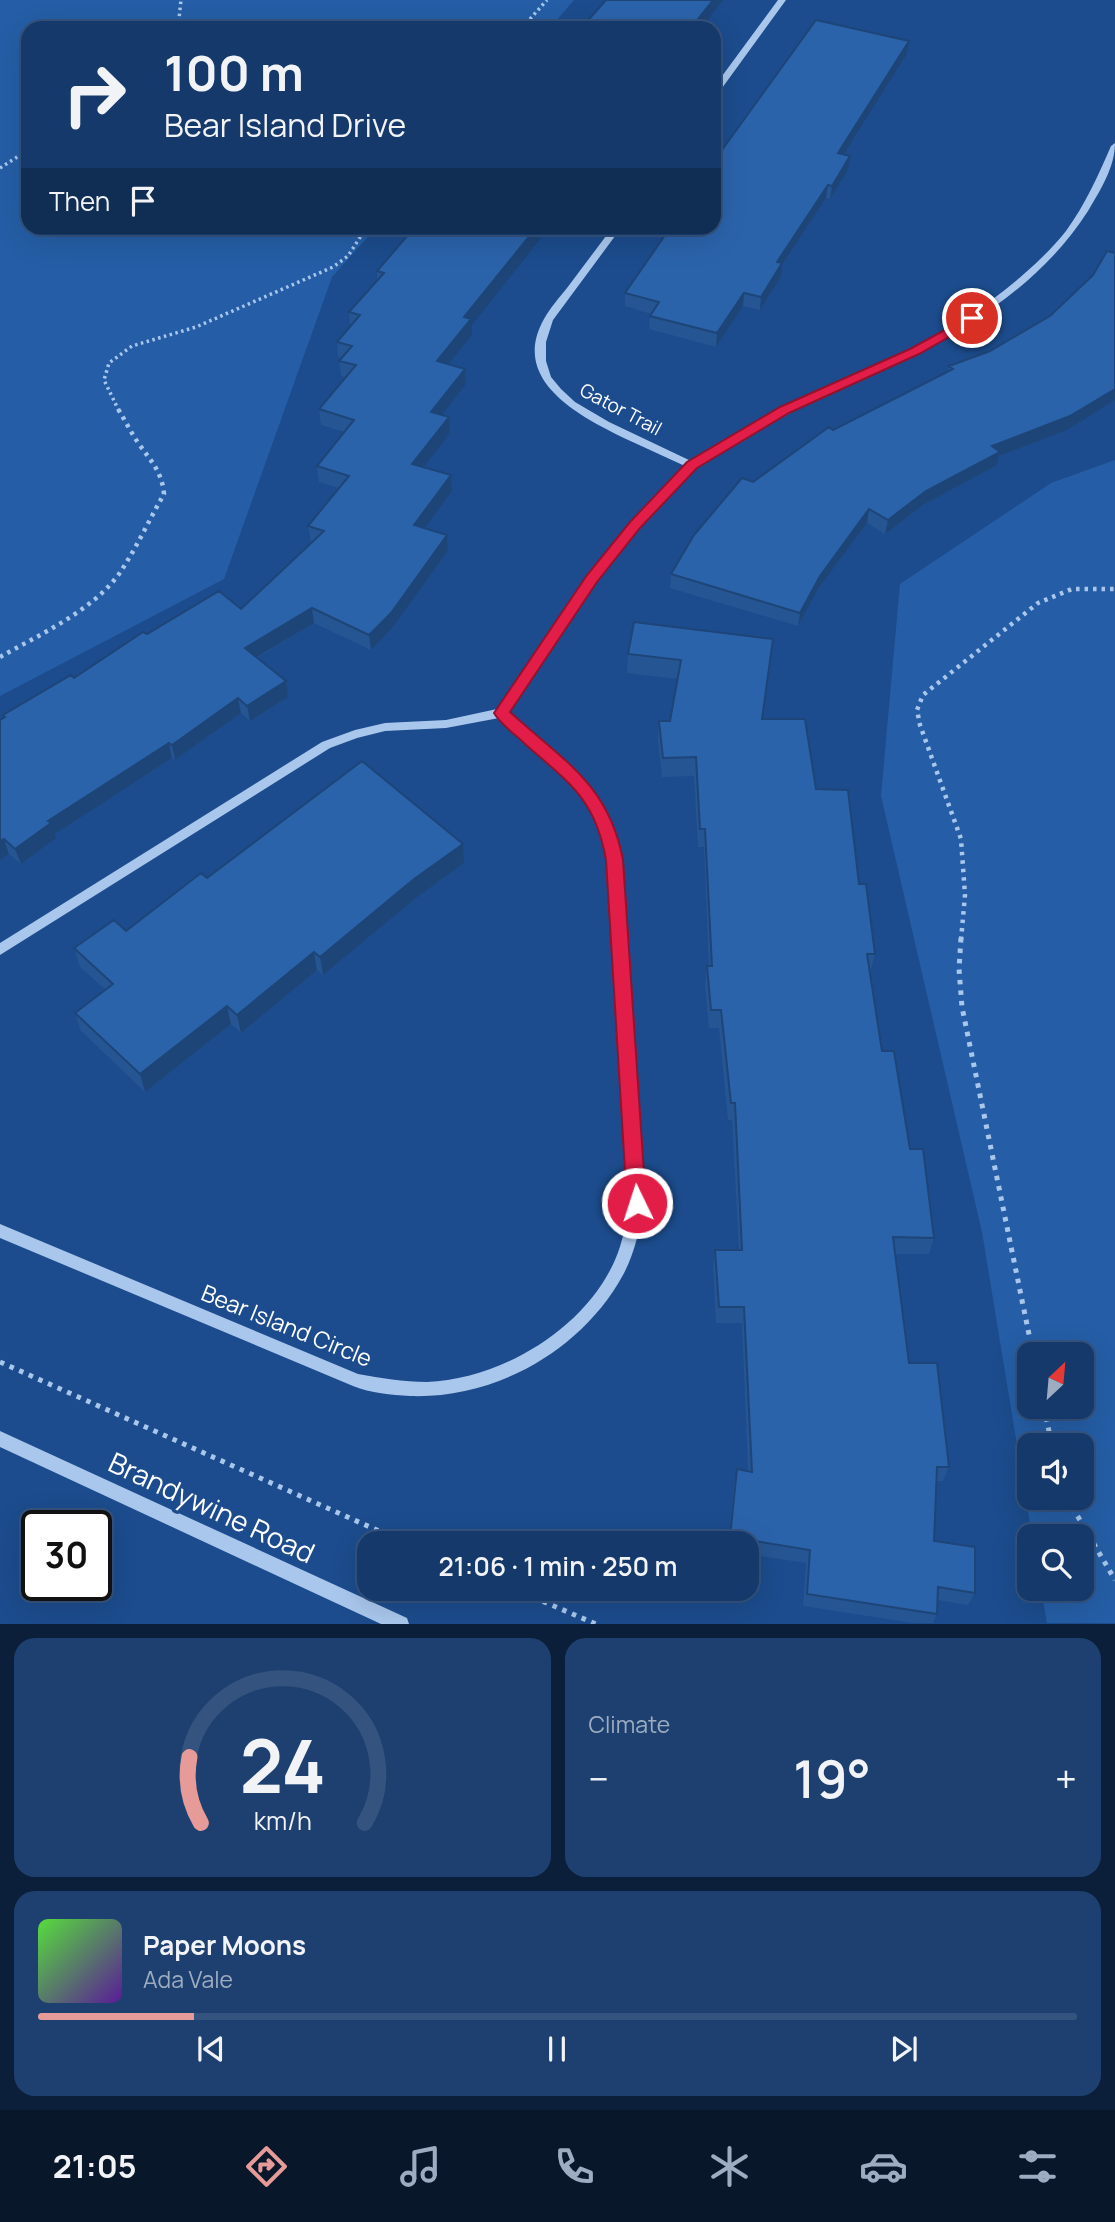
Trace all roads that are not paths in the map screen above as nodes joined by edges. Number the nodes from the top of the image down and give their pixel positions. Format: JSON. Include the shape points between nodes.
{"nodes":[{"id":1,"x":782,"y":0,"type":"edge"},
{"id":2,"x":721,"y":83,"type":"edge"},
{"id":3,"x":1115,"y":146,"type":"edge"},
{"id":4,"x":611,"y":235,"type":"edge"},
{"id":5,"x":692,"y":465,"type":"junction"},
{"id":6,"x":501,"y":713,"type":"junction"},
{"id":7,"x":0,"y":950,"type":"edge"},
{"id":8,"x":0,"y":1231,"type":"edge"},
{"id":9,"x":0,"y":1439,"type":"edge"},
{"id":10,"x":401,"y":1623,"type":"edge"}],
"edges":[{"from":1,"to":2,"type":"street"},
{"from":3,"to":5,"type":"street","via":[[1094,194],[1069,233],[1006,295],[915,351],[785,410]]},
{"from":4,"to":5,"type":"street","name":"Gator Trail","via":[[548,320],[539,349],[541,364],[558,393],[573,406]]},
{"from":5,"to":6,"type":"street","via":[[592,578]]},
{"from":6,"to":7,"type":"street","via":[[384,727],[326,745]]},
{"from":6,"to":8,"type":"street","name":"Bear Island Circle","via":[[586,789],[610,835],[614,860],[637,1203],[619,1268],[576,1326],[545,1351],[512,1368],[435,1388],[396,1388],[358,1381]]},
{"from":9,"to":10,"type":"street","name":"Brandywine Road"}]}
